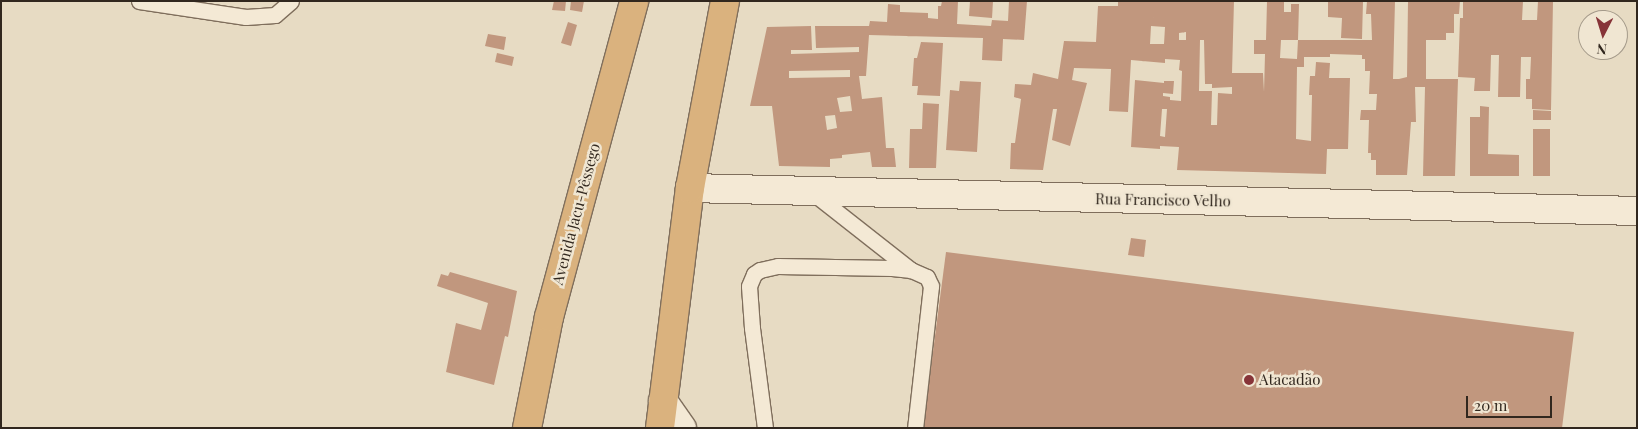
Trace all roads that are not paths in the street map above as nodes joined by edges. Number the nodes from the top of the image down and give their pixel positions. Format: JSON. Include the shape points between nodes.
{"nodes":[{"id":1,"x":139,"y":1,"type":"edge"},
{"id":2,"x":291,"y":1,"type":"edge"},
{"id":3,"x":634,"y":1,"type":"edge"},
{"id":4,"x":725,"y":1,"type":"edge"},
{"id":5,"x":690,"y":188,"type":"junction"},
{"id":6,"x":810,"y":191,"type":"junction"},
{"id":7,"x":1637,"y":211,"type":"edge"},
{"id":8,"x":911,"y":270,"type":"junction"},
{"id":9,"x":663,"y":401,"type":"junction"},
{"id":10,"x":527,"y":428,"type":"edge"},
{"id":11,"x":660,"y":428,"type":"edge"},
{"id":12,"x":682,"y":428,"type":"edge"},
{"id":13,"x":765,"y":428,"type":"edge"},
{"id":14,"x":915,"y":428,"type":"edge"}],
"edges":[{"from":1,"to":2,"type":"lane","via":[[246,17],[275,15]]},
{"from":3,"to":10,"type":"highway","name":"Avenida Jacu-Pêssego","via":[[549,317]]},
{"from":4,"to":5,"type":"highway"},
{"from":5,"to":6,"type":"street","name":"Rua Francisco Velho"},
{"from":5,"to":9,"type":"highway"},
{"from":6,"to":7,"type":"street","name":"Rua Francisco Velho"},
{"from":6,"to":8,"type":"lane"},
{"from":8,"to":13,"type":"lane","via":[[778,266],[754,274],[749,286],[750,305]]},
{"from":8,"to":14,"type":"lane","via":[[927,277],[931,286]]},
{"from":9,"to":11,"type":"highway"},
{"from":9,"to":12,"type":"street"}]}
